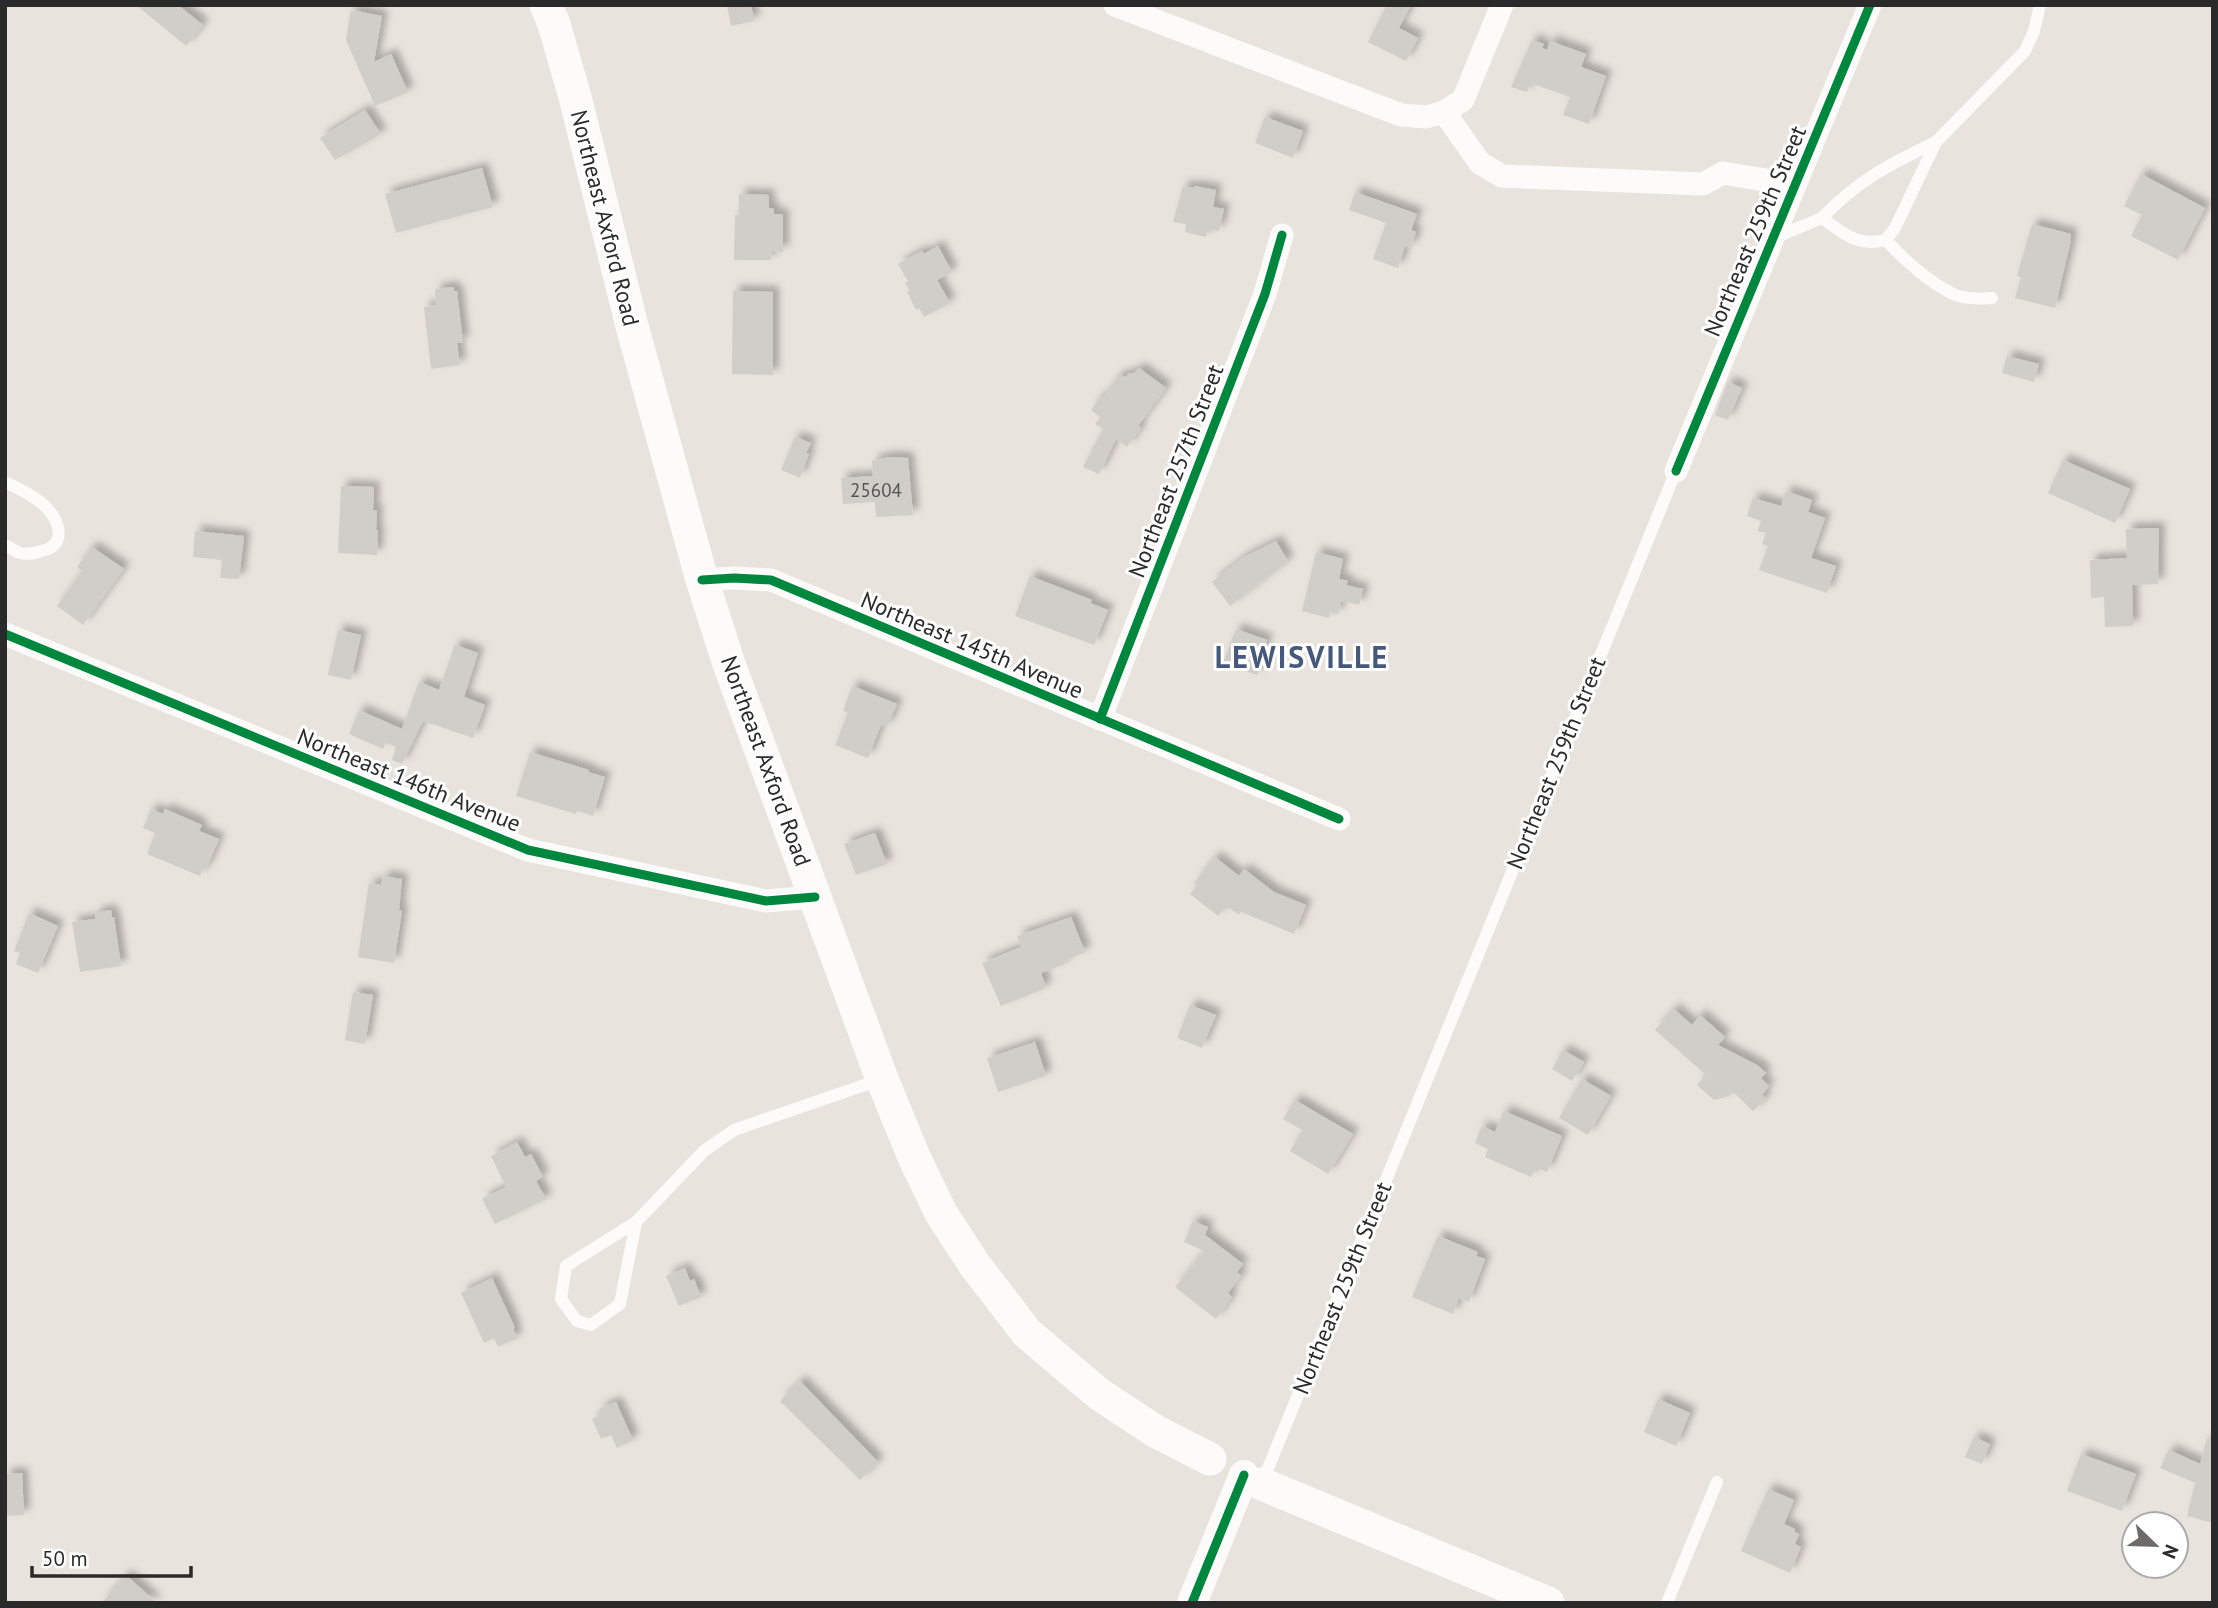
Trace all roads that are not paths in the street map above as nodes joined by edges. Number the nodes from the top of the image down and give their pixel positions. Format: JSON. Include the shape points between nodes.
{"nodes":[{"id":1,"x":546,"y":5,"type":"edge"},
{"id":2,"x":1502,"y":5,"type":"edge"},
{"id":3,"x":1870,"y":5,"type":"edge"},
{"id":4,"x":2040,"y":5,"type":"edge"},
{"id":5,"x":1130,"y":8,"type":"edge"},
{"id":6,"x":1444,"y":113,"type":"junction"},
{"id":7,"x":1936,"y":142,"type":"junction"},
{"id":8,"x":1795,"y":185,"type":"junction"},
{"id":9,"x":1822,"y":218,"type":"junction"},
{"id":10,"x":1282,"y":235,"type":"dead end"},
{"id":11,"x":1772,"y":239,"type":"junction"},
{"id":12,"x":1886,"y":240,"type":"junction"},
{"id":13,"x":1992,"y":298,"type":"dead end"},
{"id":14,"x":1676,"y":471,"type":"joint"},
{"id":15,"x":5,"y":482,"type":"edge"},
{"id":16,"x":5,"y":545,"type":"edge"},
{"id":17,"x":702,"y":580,"type":"junction"},
{"id":18,"x":5,"y":634,"type":"edge"},
{"id":19,"x":1100,"y":719,"type":"junction"},
{"id":20,"x":1339,"y":820,"type":"dead end"},
{"id":21,"x":815,"y":897,"type":"junction"},
{"id":22,"x":882,"y":1079,"type":"junction"},
{"id":23,"x":636,"y":1222,"type":"junction"},
{"id":24,"x":1210,"y":1459,"type":"joint"},
{"id":25,"x":1253,"y":1479,"type":"junction"},
{"id":26,"x":1717,"y":1482,"type":"dead end"},
{"id":27,"x":1192,"y":1603,"type":"edge"},
{"id":28,"x":1548,"y":1603,"type":"edge"},
{"id":29,"x":1667,"y":1603,"type":"edge"}],
"edges":[{"from":1,"to":17,"type":"main road","name":"Northeast Axford Road","via":[[575,97]]},
{"from":2,"to":6,"type":"street","via":[[1463,100]]},
{"from":3,"to":8,"type":"street","name":"Northeast 259th Street"},
{"from":4,"to":7,"type":"lane","via":[[2025,51]]},
{"from":5,"to":6,"type":"street","via":[[1401,115]]},
{"from":6,"to":8,"type":"street","via":[[1480,163],[1502,176],[1703,184],[1723,173]]},
{"from":7,"to":9,"type":"lane","via":[[1887,165]]},
{"from":7,"to":12,"type":"lane"},
{"from":8,"to":11,"type":"street","name":"Northeast 259th Street"},
{"from":9,"to":11,"type":"lane"},
{"from":9,"to":12,"type":"lane","via":[[1859,241]]},
{"from":10,"to":19,"type":"street","name":"Northeast 257th Street","via":[[1265,294]]},
{"from":11,"to":14,"type":"street","name":"Northeast 259th Street"},
{"from":12,"to":13,"type":"lane","via":[[1948,291],[1969,298]]},
{"from":14,"to":25,"type":"lane","name":"Northeast 259th Street"},
{"from":15,"to":16,"type":"lane","via":[[49,510],[59,538],[48,550],[32,554]]},
{"from":17,"to":19,"type":"street","name":"Northeast 145th Avenue","via":[[771,580]]},
{"from":17,"to":21,"type":"main road","name":"Northeast Axford Road"},
{"from":18,"to":21,"type":"street","name":"Northeast 146th Avenue","via":[[528,850],[766,901]]},
{"from":19,"to":20,"type":"street","name":"Northeast 145th Avenue"},
{"from":21,"to":22,"type":"main road","name":"Northeast Axford Road"},
{"from":22,"to":23,"type":"lane","via":[[734,1130],[704,1151]]},
{"from":22,"to":24,"type":"main road","name":"Northeast Axford Road","via":[[942,1213],[1027,1333],[1099,1394],[1155,1431]]},
{"from":23,"to":23,"type":"lane","via":[[566,1266],[561,1299],[577,1321],[592,1325],[620,1304]]},
{"from":24,"to":25,"type":"street","name":"Northeast Axford Road"},
{"from":25,"to":27,"type":"street","name":"Northeast 259th Street"},
{"from":25,"to":28,"type":"main road"},
{"from":26,"to":29,"type":"lane"}]}
